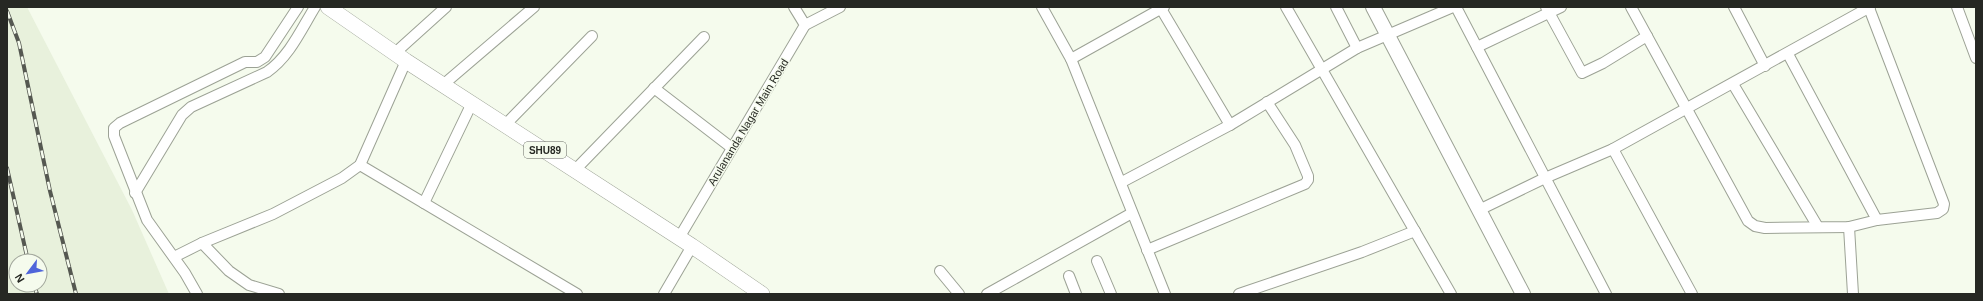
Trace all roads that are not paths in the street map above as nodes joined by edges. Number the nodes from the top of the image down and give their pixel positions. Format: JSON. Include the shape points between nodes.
{"nodes":[{"id":1,"x":298,"y":7,"type":"edge"},
{"id":2,"x":315,"y":7,"type":"edge"},
{"id":3,"x":446,"y":7,"type":"edge"},
{"id":4,"x":534,"y":7,"type":"edge"},
{"id":5,"x":794,"y":7,"type":"edge"},
{"id":6,"x":840,"y":7,"type":"edge"},
{"id":7,"x":1042,"y":7,"type":"edge"},
{"id":8,"x":1286,"y":7,"type":"edge"},
{"id":9,"x":1336,"y":7,"type":"edge"},
{"id":10,"x":1373,"y":7,"type":"edge"},
{"id":11,"x":1455,"y":7,"type":"edge"},
{"id":12,"x":1561,"y":7,"type":"edge"},
{"id":13,"x":1632,"y":7,"type":"edge"},
{"id":14,"x":1734,"y":7,"type":"edge"},
{"id":15,"x":1869,"y":7,"type":"edge"},
{"id":16,"x":1957,"y":7,"type":"edge"},
{"id":17,"x":1162,"y":8,"type":"edge"},
{"id":18,"x":334,"y":9,"type":"edge"},
{"id":19,"x":1548,"y":10,"type":"edge"},
{"id":20,"x":805,"y":26,"type":"junction"},
{"id":21,"x":592,"y":36,"type":"dead end"},
{"id":22,"x":1388,"y":36,"type":"junction"},
{"id":23,"x":1647,"y":36,"type":"junction"},
{"id":24,"x":704,"y":37,"type":"dead end"},
{"id":25,"x":1478,"y":47,"type":"junction"},
{"id":26,"x":1357,"y":48,"type":"junction"},
{"id":27,"x":1788,"y":54,"type":"junction"},
{"id":28,"x":401,"y":57,"type":"junction"},
{"id":29,"x":1976,"y":58,"type":"edge"},
{"id":30,"x":1071,"y":59,"type":"junction"},
{"id":31,"x":1765,"y":66,"type":"junction"},
{"id":32,"x":1321,"y":68,"type":"junction"},
{"id":33,"x":444,"y":84,"type":"junction"},
{"id":34,"x":1733,"y":84,"type":"junction"},
{"id":35,"x":654,"y":88,"type":"junction"},
{"id":36,"x":1267,"y":102,"type":"junction"},
{"id":37,"x":472,"y":103,"type":"junction"},
{"id":38,"x":1686,"y":109,"type":"junction"},
{"id":39,"x":505,"y":125,"type":"junction"},
{"id":40,"x":1230,"y":125,"type":"junction"},
{"id":41,"x":732,"y":148,"type":"junction"},
{"id":42,"x":1613,"y":149,"type":"junction"},
{"id":43,"x":360,"y":165,"type":"junction"},
{"id":44,"x":576,"y":169,"type":"junction"},
{"id":45,"x":1545,"y":178,"type":"junction"},
{"id":46,"x":1122,"y":182,"type":"junction"},
{"id":47,"x":135,"y":193,"type":"junction"},
{"id":48,"x":424,"y":203,"type":"junction"},
{"id":49,"x":1479,"y":210,"type":"junction"},
{"id":50,"x":1132,"y":213,"type":"junction"},
{"id":51,"x":1877,"y":220,"type":"junction"},
{"id":52,"x":1818,"y":227,"type":"junction"},
{"id":53,"x":1849,"y":227,"type":"junction"},
{"id":54,"x":1415,"y":231,"type":"junction"},
{"id":55,"x":686,"y":242,"type":"junction"},
{"id":56,"x":202,"y":243,"type":"junction"},
{"id":57,"x":1147,"y":250,"type":"junction"},
{"id":58,"x":174,"y":257,"type":"junction"},
{"id":59,"x":1097,"y":261,"type":"dead end"},
{"id":60,"x":940,"y":271,"type":"dead end"},
{"id":61,"x":1069,"y":276,"type":"dead end"},
{"id":62,"x":197,"y":294,"type":"edge"},
{"id":63,"x":279,"y":294,"type":"edge"},
{"id":64,"x":577,"y":294,"type":"edge"},
{"id":65,"x":664,"y":294,"type":"edge"},
{"id":66,"x":762,"y":294,"type":"edge"},
{"id":67,"x":959,"y":294,"type":"edge"},
{"id":68,"x":987,"y":294,"type":"edge"},
{"id":69,"x":1076,"y":294,"type":"edge"},
{"id":70,"x":1111,"y":294,"type":"edge"},
{"id":71,"x":1165,"y":294,"type":"edge"},
{"id":72,"x":1239,"y":294,"type":"edge"},
{"id":73,"x":1451,"y":294,"type":"edge"},
{"id":74,"x":1523,"y":294,"type":"edge"},
{"id":75,"x":1606,"y":294,"type":"edge"},
{"id":76,"x":1692,"y":294,"type":"edge"},
{"id":77,"x":1853,"y":294,"type":"edge"}],
"edges":[{"from":1,"to":47,"type":"street","via":[[265,57],[257,62],[245,62],[114,128],[114,136]]},
{"from":2,"to":47,"type":"street","via":[[275,67],[191,108],[182,115]]},
{"from":3,"to":28,"type":"street"},
{"from":4,"to":33,"type":"street"},
{"from":5,"to":20,"type":"street"},
{"from":6,"to":20,"type":"street"},
{"from":7,"to":30,"type":"street"},
{"from":8,"to":32,"type":"street"},
{"from":9,"to":26,"type":"street"},
{"from":10,"to":22,"type":"street"},
{"from":11,"to":22,"type":"street"},
{"from":11,"to":25,"type":"street"},
{"from":12,"to":19,"type":"street"},
{"from":13,"to":23,"type":"street"},
{"from":14,"to":31,"type":"street"},
{"from":15,"to":27,"type":"street"},
{"from":15,"to":51,"type":"street","via":[[1944,204],[1943,209],[1937,213]]},
{"from":16,"to":29,"type":"street"},
{"from":17,"to":30,"type":"street"},
{"from":17,"to":40,"type":"street"},
{"from":18,"to":28,"type":"main road","number":"SHU89"},
{"from":19,"to":23,"type":"street","via":[[1582,73]]},
{"from":19,"to":25,"type":"street"},
{"from":20,"to":41,"type":"street","name":"Arulananda Nagar Main Road"},
{"from":21,"to":39,"type":"street"},
{"from":22,"to":26,"type":"street"},
{"from":22,"to":49,"type":"street"},
{"from":23,"to":38,"type":"street"},
{"from":24,"to":35,"type":"street"},
{"from":25,"to":45,"type":"street"},
{"from":26,"to":32,"type":"street"},
{"from":27,"to":31,"type":"street"},
{"from":27,"to":51,"type":"street"},
{"from":28,"to":33,"type":"main road","number":"SHU89"},
{"from":28,"to":43,"type":"street"},
{"from":30,"to":46,"type":"street"},
{"from":31,"to":34,"type":"street"},
{"from":32,"to":36,"type":"street"},
{"from":32,"to":54,"type":"street"},
{"from":33,"to":37,"type":"main road","number":"SHU89"},
{"from":34,"to":38,"type":"street"},
{"from":34,"to":52,"type":"street"},
{"from":35,"to":41,"type":"street"},
{"from":35,"to":44,"type":"street"},
{"from":36,"to":40,"type":"street"},
{"from":36,"to":57,"type":"street","via":[[1295,145],[1308,176],[1305,184]]},
{"from":37,"to":39,"type":"main road","number":"SHU89"},
{"from":37,"to":48,"type":"street"},
{"from":38,"to":42,"type":"street"},
{"from":38,"to":52,"type":"street","via":[[1748,221],[1765,228]]},
{"from":39,"to":44,"type":"main road","number":"SHU89"},
{"from":40,"to":46,"type":"street"},
{"from":41,"to":55,"type":"street","name":"Arulananda Nagar Main Road"},
{"from":42,"to":45,"type":"street"},
{"from":42,"to":76,"type":"street"},
{"from":43,"to":48,"type":"street"},
{"from":43,"to":56,"type":"street","via":[[342,178],[273,214]]},
{"from":44,"to":55,"type":"main road","number":"SHU89"},
{"from":45,"to":49,"type":"street"},
{"from":45,"to":75,"type":"street"},
{"from":46,"to":50,"type":"street"},
{"from":47,"to":58,"type":"street","via":[[147,220]]},
{"from":48,"to":64,"type":"street"},
{"from":49,"to":74,"type":"street"},
{"from":50,"to":57,"type":"street"},
{"from":50,"to":68,"type":"street"},
{"from":51,"to":53,"type":"street"},
{"from":52,"to":53,"type":"street"},
{"from":53,"to":77,"type":"street"},
{"from":54,"to":72,"type":"street"},
{"from":54,"to":73,"type":"street"},
{"from":55,"to":65,"type":"street","name":"Arulananda Nagar Main Road"},
{"from":55,"to":66,"type":"main road","number":"SHU89"},
{"from":56,"to":58,"type":"street"},
{"from":56,"to":63,"type":"street","via":[[228,271],[249,285]]},
{"from":57,"to":71,"type":"street"},
{"from":58,"to":62,"type":"street"},
{"from":59,"to":70,"type":"street"},
{"from":60,"to":67,"type":"street"},
{"from":61,"to":69,"type":"street"}]}
